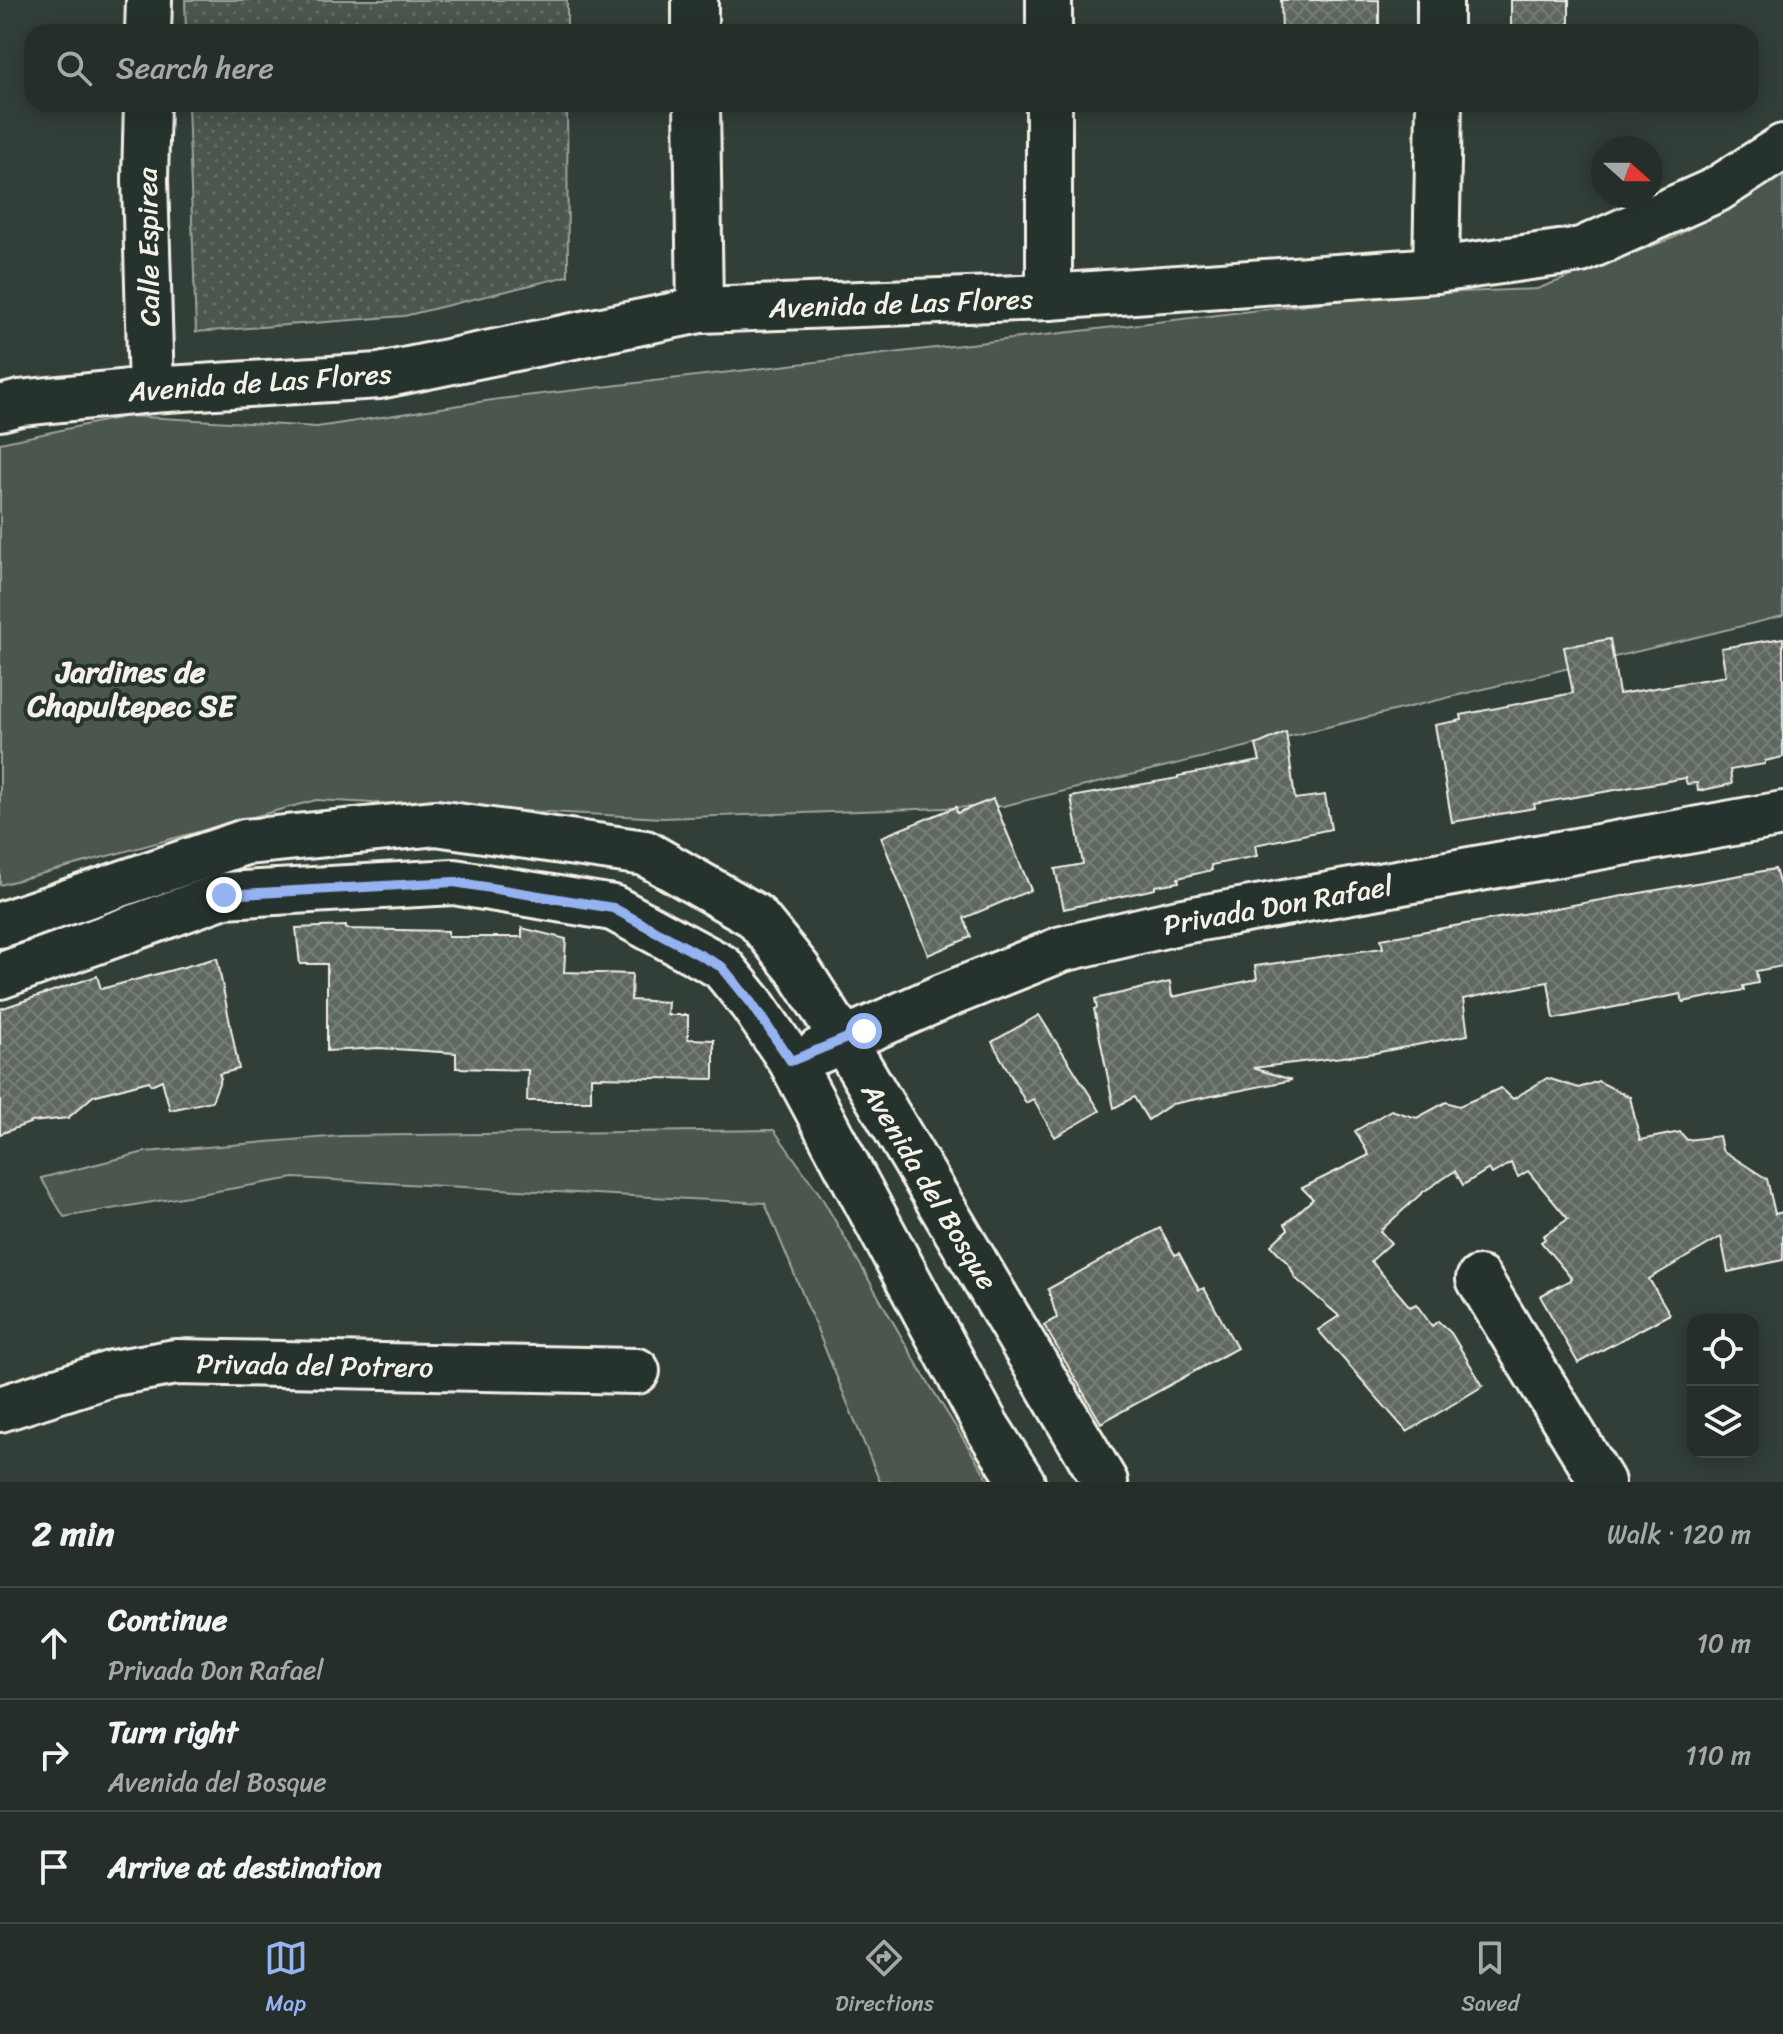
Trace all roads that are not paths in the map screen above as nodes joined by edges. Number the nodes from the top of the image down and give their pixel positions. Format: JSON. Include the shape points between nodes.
{"nodes":[{"id":1,"x":149,"y":0,"type":"edge"},
{"id":2,"x":695,"y":0,"type":"edge"},
{"id":3,"x":1049,"y":0,"type":"edge"},
{"id":4,"x":1440,"y":0,"type":"edge"},
{"id":5,"x":148,"y":24,"type":"edge"},
{"id":6,"x":695,"y":24,"type":"edge"},
{"id":7,"x":1049,"y":24,"type":"edge"},
{"id":8,"x":1440,"y":24,"type":"edge"},
{"id":9,"x":147,"y":112,"type":"edge"},
{"id":10,"x":697,"y":112,"type":"edge"},
{"id":11,"x":1049,"y":112,"type":"edge"},
{"id":12,"x":1439,"y":112,"type":"edge"},
{"id":13,"x":1783,"y":147,"type":"edge"},
{"id":14,"x":1436,"y":270,"type":"junction"},
{"id":15,"x":1049,"y":297,"type":"junction"},
{"id":16,"x":700,"y":310,"type":"junction"},
{"id":17,"x":151,"y":390,"type":"junction"},
{"id":18,"x":0,"y":408,"type":"edge"},
{"id":19,"x":1783,"y":814,"type":"edge"},
{"id":20,"x":0,"y":925,"type":"edge"},
{"id":21,"x":0,"y":976,"type":"edge"},
{"id":22,"x":844,"y":1041,"type":"junction"},
{"id":23,"x":791,"y":1061,"type":"junction"},
{"id":24,"x":1479,"y":1279,"type":"dead end"},
{"id":25,"x":637,"y":1371,"type":"dead end"},
{"id":26,"x":0,"y":1409,"type":"edge"},
{"id":27,"x":1022,"y":1482,"type":"edge"},
{"id":28,"x":1105,"y":1482,"type":"edge"},
{"id":29,"x":1602,"y":1482,"type":"edge"}],
"edges":[{"from":1,"to":5,"type":"street"},
{"from":2,"to":6,"type":"street"},
{"from":3,"to":7,"type":"street"},
{"from":4,"to":8,"type":"street"},
{"from":9,"to":17,"type":"street","name":"Calle Espirea"},
{"from":10,"to":16,"type":"street"},
{"from":11,"to":15,"type":"street"},
{"from":12,"to":14,"type":"street"},
{"from":13,"to":14,"type":"street","name":"Avenida de Las Flores","via":[[1716,190],[1581,250]]},
{"from":14,"to":15,"type":"street","name":"Avenida de Las Flores"},
{"from":15,"to":16,"type":"street","name":"Avenida de Las Flores"},
{"from":16,"to":17,"type":"street","name":"Avenida de Las Flores","via":[[379,376]]},
{"from":17,"to":18,"type":"street","name":"Avenida de Las Flores"},
{"from":19,"to":22,"type":"street","name":"Privada Don Rafael","via":[[1178,922],[1062,949]]},
{"from":20,"to":22,"type":"street","name":"Avenida del Bosque","via":[[245,842],[451,825],[645,853],[755,916],[798,969]]},
{"from":21,"to":23,"type":"street","name":"Avenida del Bosque","via":[[224,895],[454,882],[613,908],[722,967]]},
{"from":22,"to":23,"type":"street","name":"Privada Don Rafael"},
{"from":22,"to":28,"type":"street","name":"Avenida del Bosque"},
{"from":23,"to":27,"type":"street","name":"Avenida del Bosque","via":[[986,1425]]},
{"from":24,"to":29,"type":"street"},
{"from":25,"to":26,"type":"street","name":"Privada del Potrero","via":[[176,1362],[113,1373]]}]}
